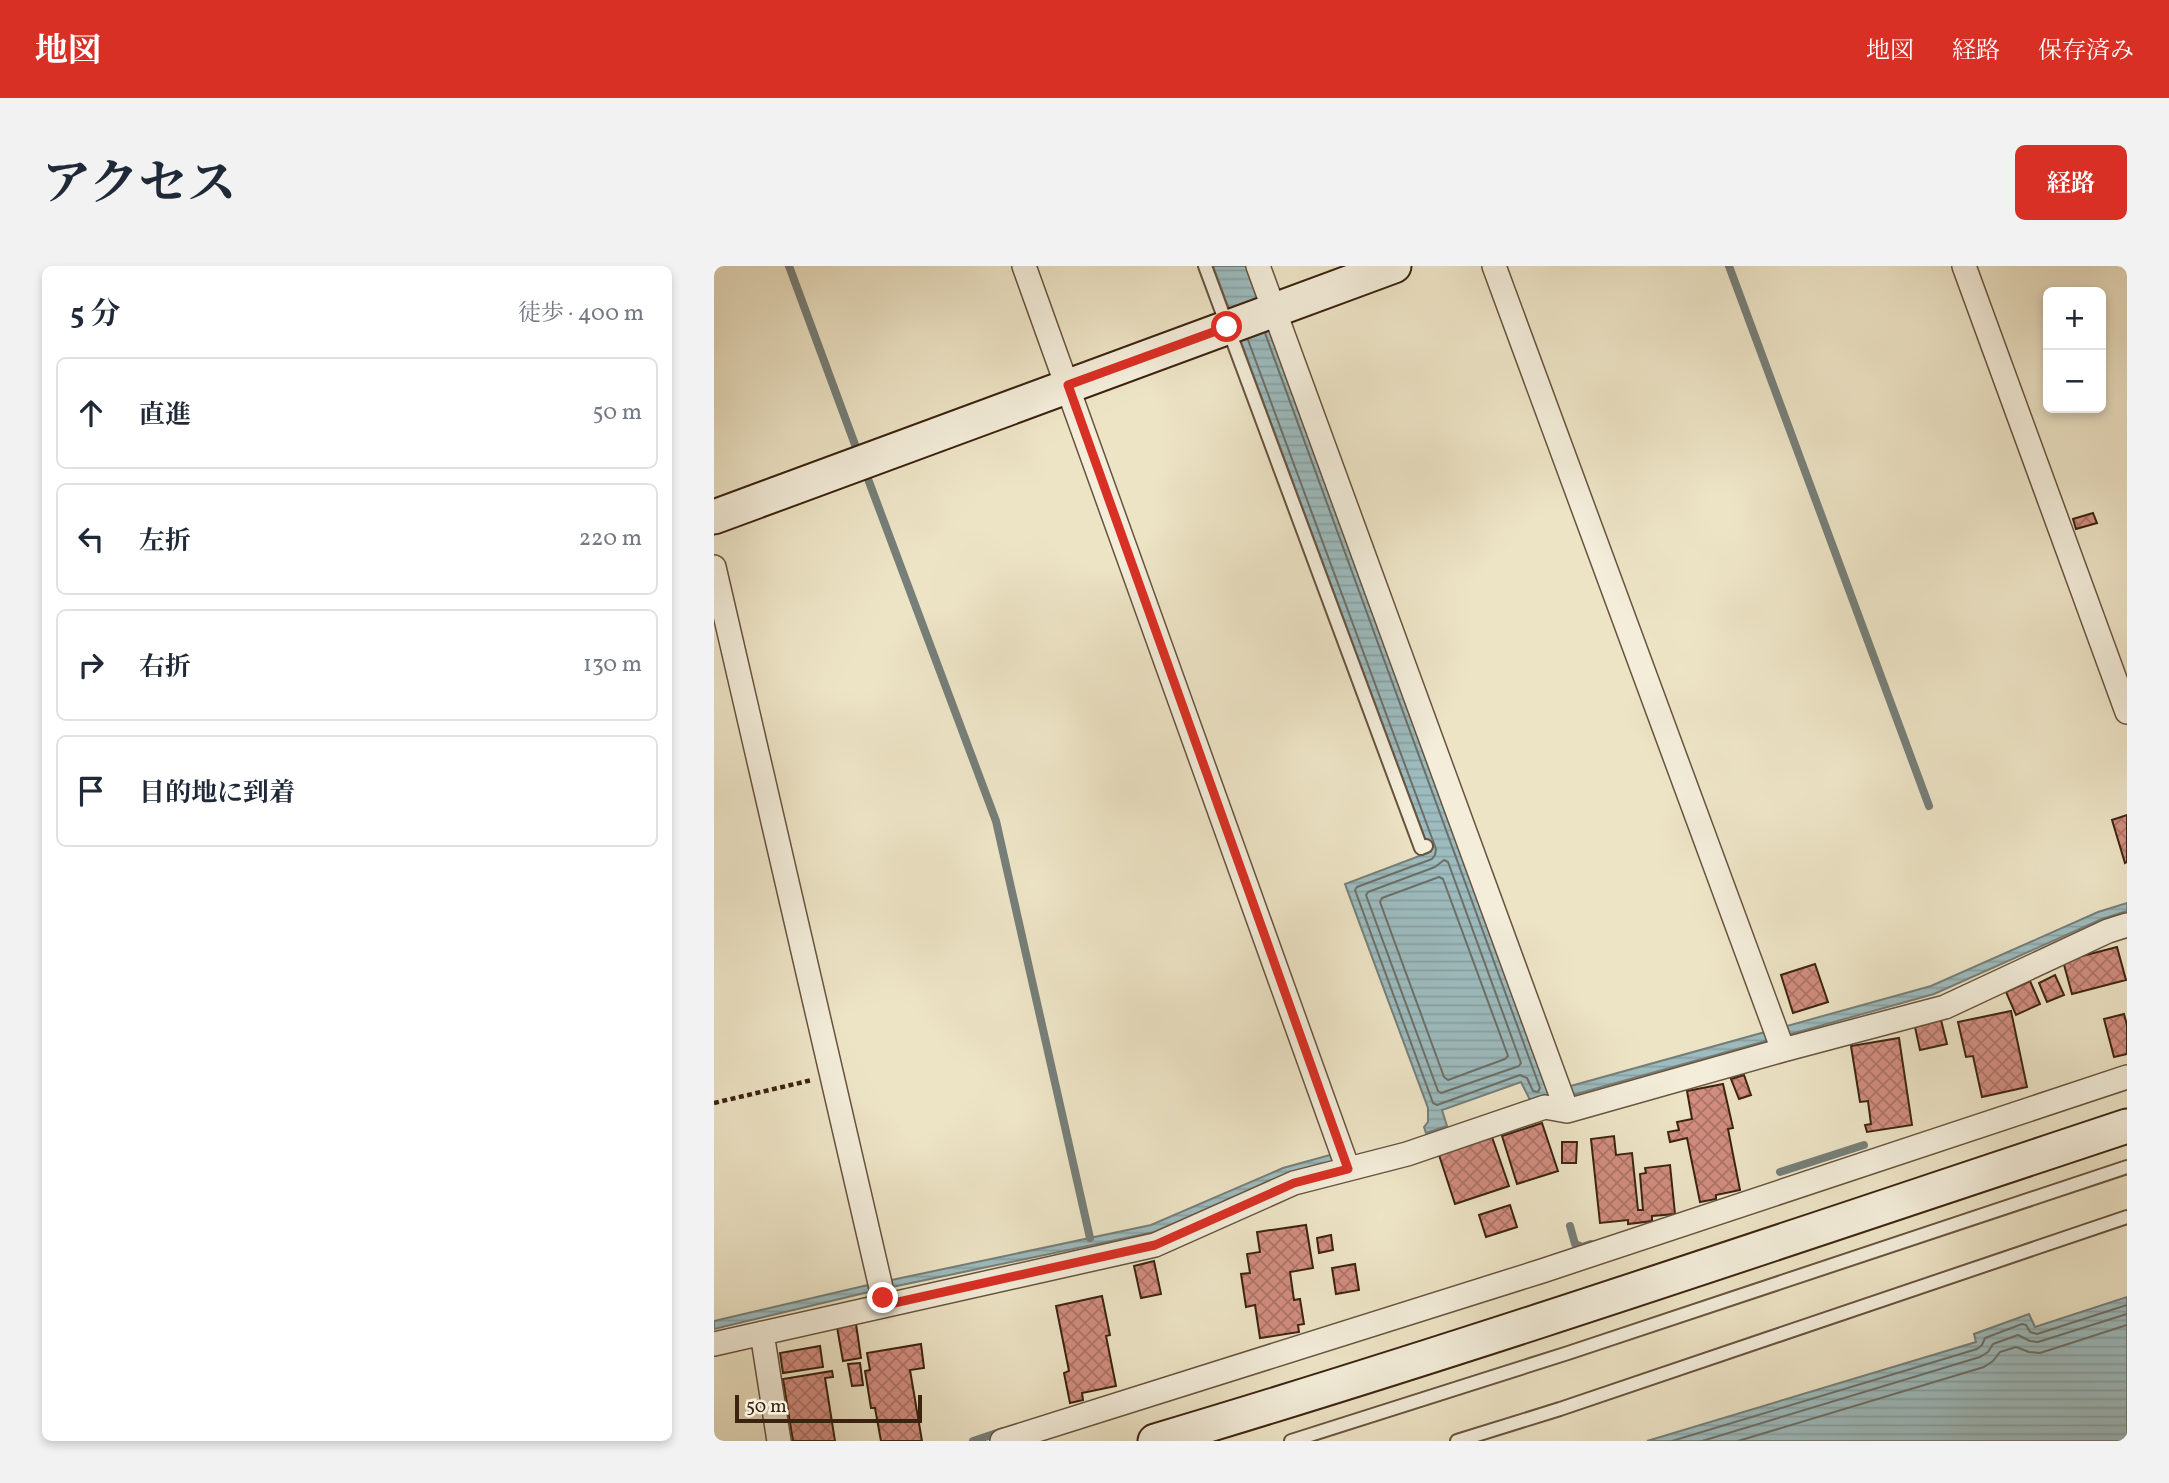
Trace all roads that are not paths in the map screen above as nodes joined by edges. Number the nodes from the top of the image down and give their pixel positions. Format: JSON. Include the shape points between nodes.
{"nodes":[{"id":1,"x":1024,"y":266,"type":"edge"},
{"id":2,"x":1205,"y":266,"type":"edge"},
{"id":3,"x":1258,"y":266,"type":"edge"},
{"id":4,"x":1394,"y":266,"type":"edge"},
{"id":5,"x":1494,"y":266,"type":"edge"},
{"id":6,"x":1965,"y":266,"type":"edge"},
{"id":7,"x":1273,"y":311,"type":"junction"},
{"id":8,"x":1230,"y":326,"type":"junction"},
{"id":9,"x":1068,"y":385,"type":"junction"},
{"id":10,"x":714,"y":517,"type":"edge"},
{"id":11,"x":714,"y":568,"type":"edge"},
{"id":12,"x":2127,"y":712,"type":"edge"},
{"id":13,"x":1426,"y":846,"type":"dead end"},
{"id":14,"x":2127,"y":925,"type":"edge"},
{"id":15,"x":1779,"y":1039,"type":"junction"},
{"id":16,"x":2127,"y":1077,"type":"edge"},
{"id":17,"x":1563,"y":1100,"type":"junction"},
{"id":18,"x":2127,"y":1126,"type":"edge"},
{"id":19,"x":2127,"y":1167,"type":"edge"},
{"id":20,"x":1348,"y":1169,"type":"junction"},
{"id":21,"x":2127,"y":1217,"type":"edge"},
{"id":22,"x":882,"y":1294,"type":"junction"},
{"id":23,"x":762,"y":1333,"type":"junction"},
{"id":24,"x":714,"y":1344,"type":"edge"},
{"id":25,"x":779,"y":1441,"type":"edge"},
{"id":26,"x":1002,"y":1441,"type":"edge"},
{"id":27,"x":1155,"y":1441,"type":"edge"},
{"id":28,"x":1291,"y":1441,"type":"edge"},
{"id":29,"x":1457,"y":1441,"type":"edge"}],
"edges":[{"from":1,"to":9,"type":"street"},
{"from":2,"to":8,"type":"lane"},
{"from":3,"to":7,"type":"street"},
{"from":4,"to":7,"type":"street"},
{"from":5,"to":15,"type":"street"},
{"from":6,"to":12,"type":"street"},
{"from":7,"to":8,"type":"street"},
{"from":7,"to":17,"type":"street"},
{"from":8,"to":9,"type":"street"},
{"from":8,"to":13,"type":"lane","via":[[1421,848]]},
{"from":9,"to":10,"type":"street"},
{"from":9,"to":20,"type":"street"},
{"from":11,"to":22,"type":"street"},
{"from":14,"to":15,"type":"street","via":[[1945,1007]]},
{"from":15,"to":17,"type":"street"},
{"from":16,"to":26,"type":"street","via":[[1529,1275]]},
{"from":17,"to":20,"type":"street","via":[[1407,1154]]},
{"from":18,"to":27,"type":"street","via":[[1544,1319]]},
{"from":19,"to":28,"type":"lane"},
{"from":20,"to":22,"type":"street","via":[[1294,1183],[1155,1245]]},
{"from":21,"to":29,"type":"lane"},
{"from":22,"to":23,"type":"street"},
{"from":23,"to":24,"type":"street"},
{"from":23,"to":25,"type":"street"}]}
